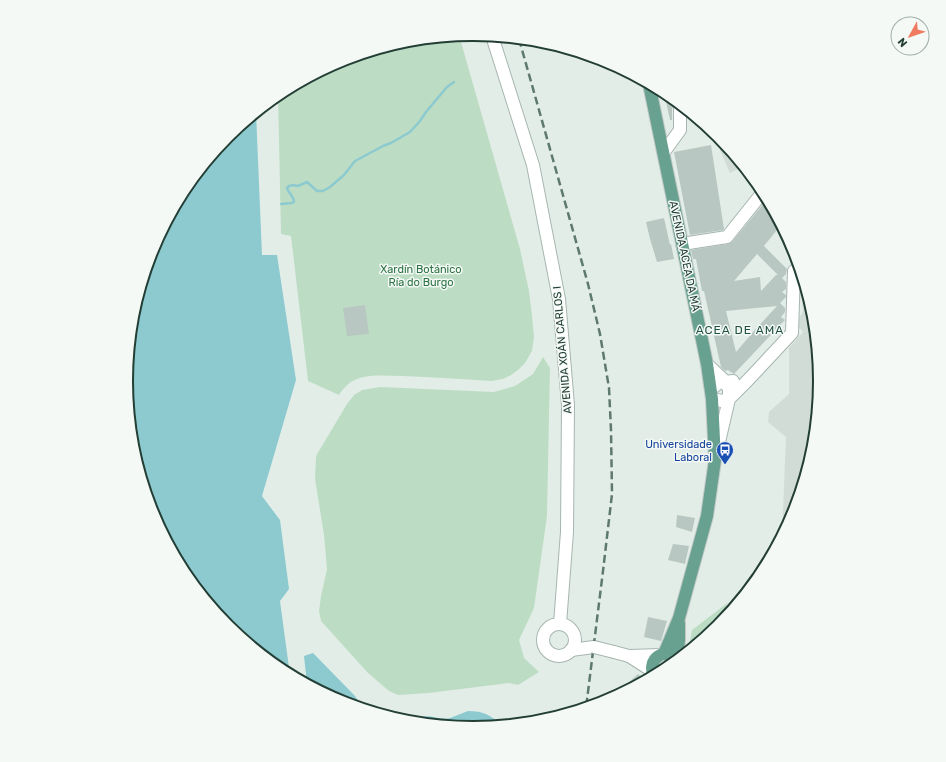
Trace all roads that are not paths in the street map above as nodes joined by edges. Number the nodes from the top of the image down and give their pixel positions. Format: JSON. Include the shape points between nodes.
{"nodes":[{"id":1,"x":494,"y":42,"type":"edge"},
{"id":2,"x":650,"y":91,"type":"edge"},
{"id":3,"x":680,"y":111,"type":"edge"},
{"id":4,"x":664,"y":152,"type":"junction"},
{"id":5,"x":759,"y":197,"type":"dead end"},
{"id":6,"x":682,"y":244,"type":"junction"},
{"id":7,"x":794,"y":271,"type":"dead end"},
{"id":8,"x":707,"y":364,"type":"junction"},
{"id":9,"x":748,"y":380,"type":"junction"},
{"id":10,"x":726,"y":382,"type":"junction"},
{"id":11,"x":712,"y":394,"type":"junction"},
{"id":12,"x":729,"y":399,"type":"junction"},
{"id":13,"x":715,"y":460,"type":"junction"},
{"id":14,"x":679,"y":618,"type":"junction"},
{"id":15,"x":560,"y":624,"type":"junction"},
{"id":16,"x":575,"y":637,"type":"junction"},
{"id":17,"x":594,"y":647,"type":"junction"},
{"id":18,"x":572,"y":650,"type":"junction"},
{"id":19,"x":678,"y":652,"type":"edge"},
{"id":20,"x":662,"y":655,"type":"junction"},
{"id":21,"x":629,"y":656,"type":"junction"},
{"id":22,"x":672,"y":657,"type":"edge"},
{"id":23,"x":652,"y":670,"type":"edge"},
{"id":24,"x":650,"y":671,"type":"edge"}],
"edges":[{"from":1,"to":15,"type":"street","name":"AVENIDA XOÁN CARLOS I","via":[[533,165],[559,299],[568,405],[567,532]]},
{"from":2,"to":4,"type":"main road","name":"AVENIDA ACEA DA MÁ","via":[[652,115]]},
{"from":3,"to":4,"type":"street","via":[[680,130]]},
{"from":4,"to":6,"type":"main road","name":"AVENIDA ACEA DA MÁ"},
{"from":5,"to":6,"type":"street","via":[[727,237]]},
{"from":6,"to":8,"type":"main road","name":"AVENIDA ACEA DA MÁ"},
{"from":7,"to":9,"type":"street","via":[[792,333]]},
{"from":8,"to":10,"type":"street"},
{"from":8,"to":11,"type":"main road","name":"AVENIDA ACEA DA MÁ"},
{"from":9,"to":10,"type":"street"},
{"from":9,"to":12,"type":"street"},
{"from":10,"to":11,"type":"street","via":[[719,383]]},
{"from":10,"to":12,"type":"street"},
{"from":11,"to":12,"type":"street","via":[[722,401]]},
{"from":11,"to":13,"type":"main road","name":"AVENIDA ACEA DA MÁ"},
{"from":12,"to":13,"type":"street"},
{"from":13,"to":14,"type":"main road","name":"AVENIDA ACEA DA MÁ","via":[[707,516]]},
{"from":14,"to":19,"type":"main road","name":"AVENIDA ACEA DA MÁ"},
{"from":14,"to":20,"type":"main road","name":"AVENIDA ACEA DA MÁ"},
{"from":15,"to":16,"type":"street","via":[[569,628]]},
{"from":15,"to":18,"type":"street","via":[[546,630],[544,645],[554,655],[564,655]]},
{"from":16,"to":17,"type":"street"},
{"from":16,"to":18,"type":"street"},
{"from":17,"to":18,"type":"street"},
{"from":17,"to":21,"type":"street","bridge":true},
{"from":20,"to":21,"type":"street"},
{"from":20,"to":22,"type":"main road"},
{"from":20,"to":23,"type":"main road","name":"AVENIDA ACEA DA MÁ","via":[[653,661]]},
{"from":21,"to":24,"type":"street"}]}
